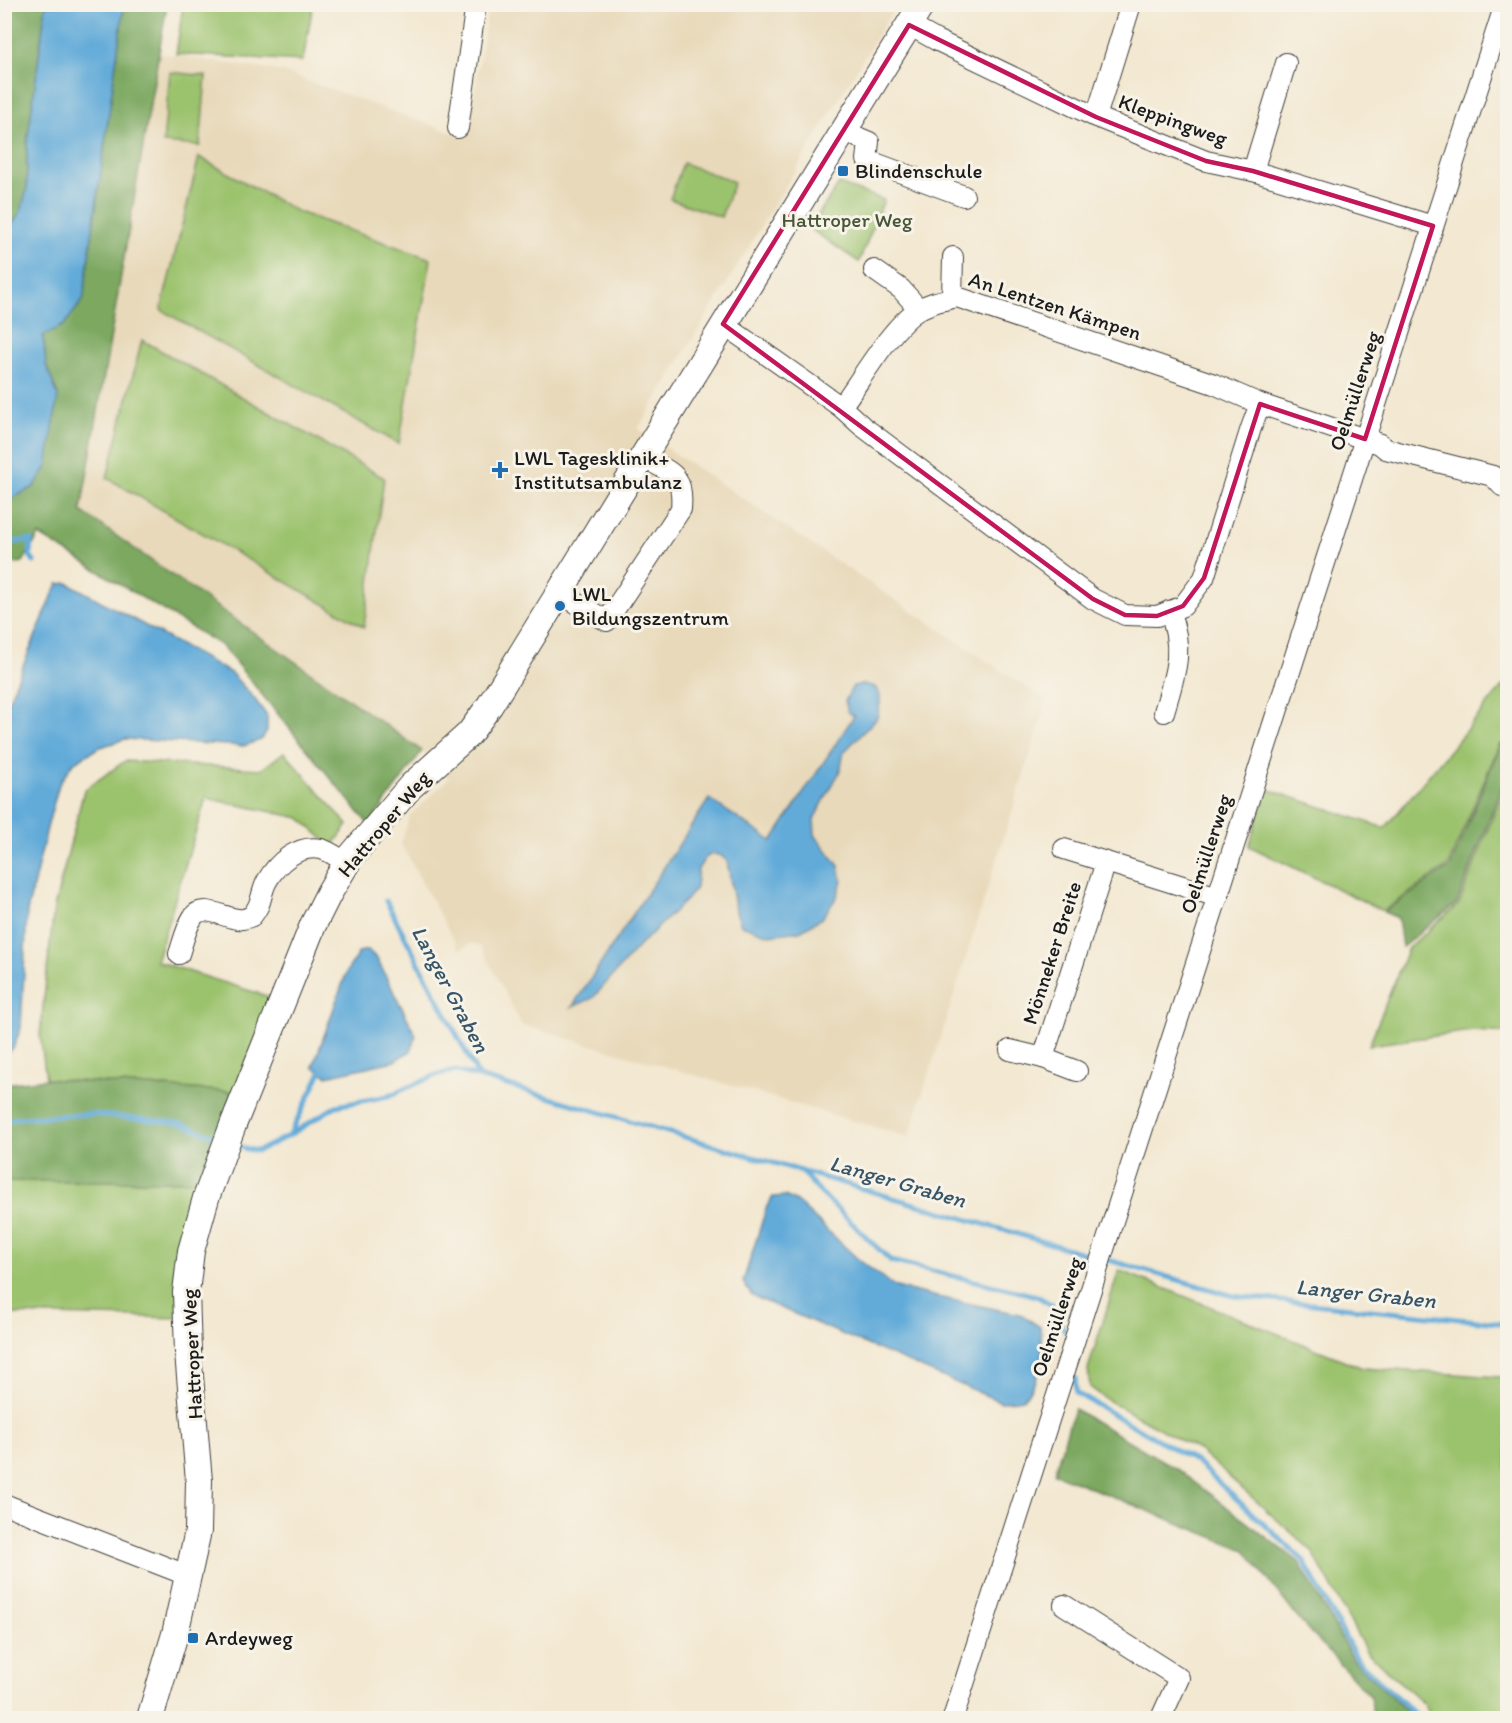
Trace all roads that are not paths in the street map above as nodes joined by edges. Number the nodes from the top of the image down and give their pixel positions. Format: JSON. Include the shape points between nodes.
{"nodes":[{"id":1,"x":476,"y":4,"type":"edge"},
{"id":2,"x":1131,"y":4,"type":"edge"},
{"id":3,"x":1505,"y":4,"type":"edge"},
{"id":4,"x":915,"y":15,"type":"edge"},
{"id":5,"x":1286,"y":63,"type":"dead end"},
{"id":6,"x":1096,"y":117,"type":"junction"},
{"id":7,"x":458,"y":128,"type":"dead end"},
{"id":8,"x":843,"y":131,"type":"junction"},
{"id":9,"x":1253,"y":171,"type":"junction"},
{"id":10,"x":964,"y":196,"type":"dead end"},
{"id":11,"x":1433,"y":226,"type":"junction"},
{"id":12,"x":953,"y":257,"type":"dead end"},
{"id":13,"x":874,"y":270,"type":"dead end"},
{"id":14,"x":952,"y":298,"type":"junction"},
{"id":15,"x":919,"y":309,"type":"junction"},
{"id":16,"x":723,"y":324,"type":"junction"},
{"id":17,"x":1260,"y":404,"type":"junction"},
{"id":18,"x":841,"y":407,"type":"junction"},
{"id":19,"x":1365,"y":440,"type":"junction"},
{"id":20,"x":642,"y":457,"type":"junction"},
{"id":21,"x":1508,"y":488,"type":"edge"},
{"id":22,"x":559,"y":593,"type":"junction"},
{"id":23,"x":1169,"y":611,"type":"junction"},
{"id":24,"x":1164,"y":712,"type":"dead end"},
{"id":25,"x":1064,"y":849,"type":"dead end"},
{"id":26,"x":1106,"y":862,"type":"junction"},
{"id":27,"x":346,"y":863,"type":"junction"},
{"id":28,"x":1218,"y":897,"type":"junction"},
{"id":29,"x":179,"y":954,"type":"dead end"},
{"id":30,"x":1010,"y":1050,"type":"dead end"},
{"id":31,"x":1043,"y":1058,"type":"junction"},
{"id":32,"x":1077,"y":1071,"type":"dead end"},
{"id":33,"x":4,"y":1504,"type":"edge"},
{"id":34,"x":189,"y":1576,"type":"junction"},
{"id":35,"x":1064,"y":1605,"type":"dead end"},
{"id":36,"x":150,"y":1718,"type":"edge"},
{"id":37,"x":953,"y":1719,"type":"edge"},
{"id":38,"x":1161,"y":1719,"type":"edge"}],
"edges":[{"from":1,"to":7,"type":"street"},
{"from":2,"to":6,"type":"street"},
{"from":3,"to":11,"type":"street","name":"Oelmüllerweg"},
{"from":4,"to":6,"type":"street","name":"Kleppingweg","via":[[936,40]]},
{"from":4,"to":8,"type":"main road","name":"Hattroper Weg"},
{"from":5,"to":9,"type":"street"},
{"from":6,"to":9,"type":"street","name":"Kleppingweg","via":[[1206,161]]},
{"from":8,"to":10,"type":"street","via":[[869,142],[867,160]]},
{"from":8,"to":16,"type":"main road","name":"Hattroper Weg"},
{"from":9,"to":11,"type":"street","name":"Kleppingweg"},
{"from":11,"to":19,"type":"street","name":"Oelmüllerweg"},
{"from":12,"to":14,"type":"street"},
{"from":13,"to":15,"type":"street","via":[[901,289]]},
{"from":14,"to":15,"type":"street","name":"An Lentzen Kämpen"},
{"from":14,"to":17,"type":"street","name":"An Lentzen Kämpen","via":[[975,302],[1203,380]]},
{"from":15,"to":18,"type":"street","name":"An Lentzen Kämpen","via":[[900,324]]},
{"from":16,"to":18,"type":"street"},
{"from":16,"to":20,"type":"main road","name":"Hattroper Weg"},
{"from":17,"to":19,"type":"street","name":"An Lentzen Kämpen"},
{"from":17,"to":23,"type":"street","via":[[1204,578],[1183,606]]},
{"from":18,"to":23,"type":"street","via":[[1093,600],[1125,615],[1157,616]]},
{"from":19,"to":21,"type":"street","name":"An Lentzen Kämpen","via":[[1428,461],[1493,476]]},
{"from":19,"to":28,"type":"street","name":"Oelmüllerweg"},
{"from":20,"to":22,"type":"main road","name":"Hattroper Weg"},
{"from":20,"to":22,"type":"street","via":[[676,476],[682,491],[681,509],[607,621]]},
{"from":22,"to":27,"type":"main road","name":"Hattroper Weg","via":[[469,734],[411,786]]},
{"from":23,"to":24,"type":"street","via":[[1176,629],[1178,664]]},
{"from":25,"to":26,"type":"street","name":"Mönneker Breite"},
{"from":26,"to":28,"type":"street","name":"Mönneker Breite"},
{"from":26,"to":31,"type":"street","name":"Mönneker Breite"},
{"from":27,"to":29,"type":"street","via":[[324,849],[313,848],[286,857],[267,882],[260,906],[252,916],[237,919],[210,912],[194,914]]},
{"from":27,"to":34,"type":"main road","name":"Hattroper Weg","via":[[313,925],[232,1125],[191,1251],[186,1292],[188,1353],[199,1481],[198,1531]]},
{"from":28,"to":37,"type":"street","name":"Oelmüllerweg"},
{"from":30,"to":31,"type":"street","name":"Mönneker Breite"},
{"from":31,"to":32,"type":"street","name":"Mönneker Breite"},
{"from":33,"to":34,"type":"street"},
{"from":34,"to":36,"type":"main road","name":"Hattroper Weg"},
{"from":35,"to":38,"type":"street","via":[[1179,1678]]}]}
